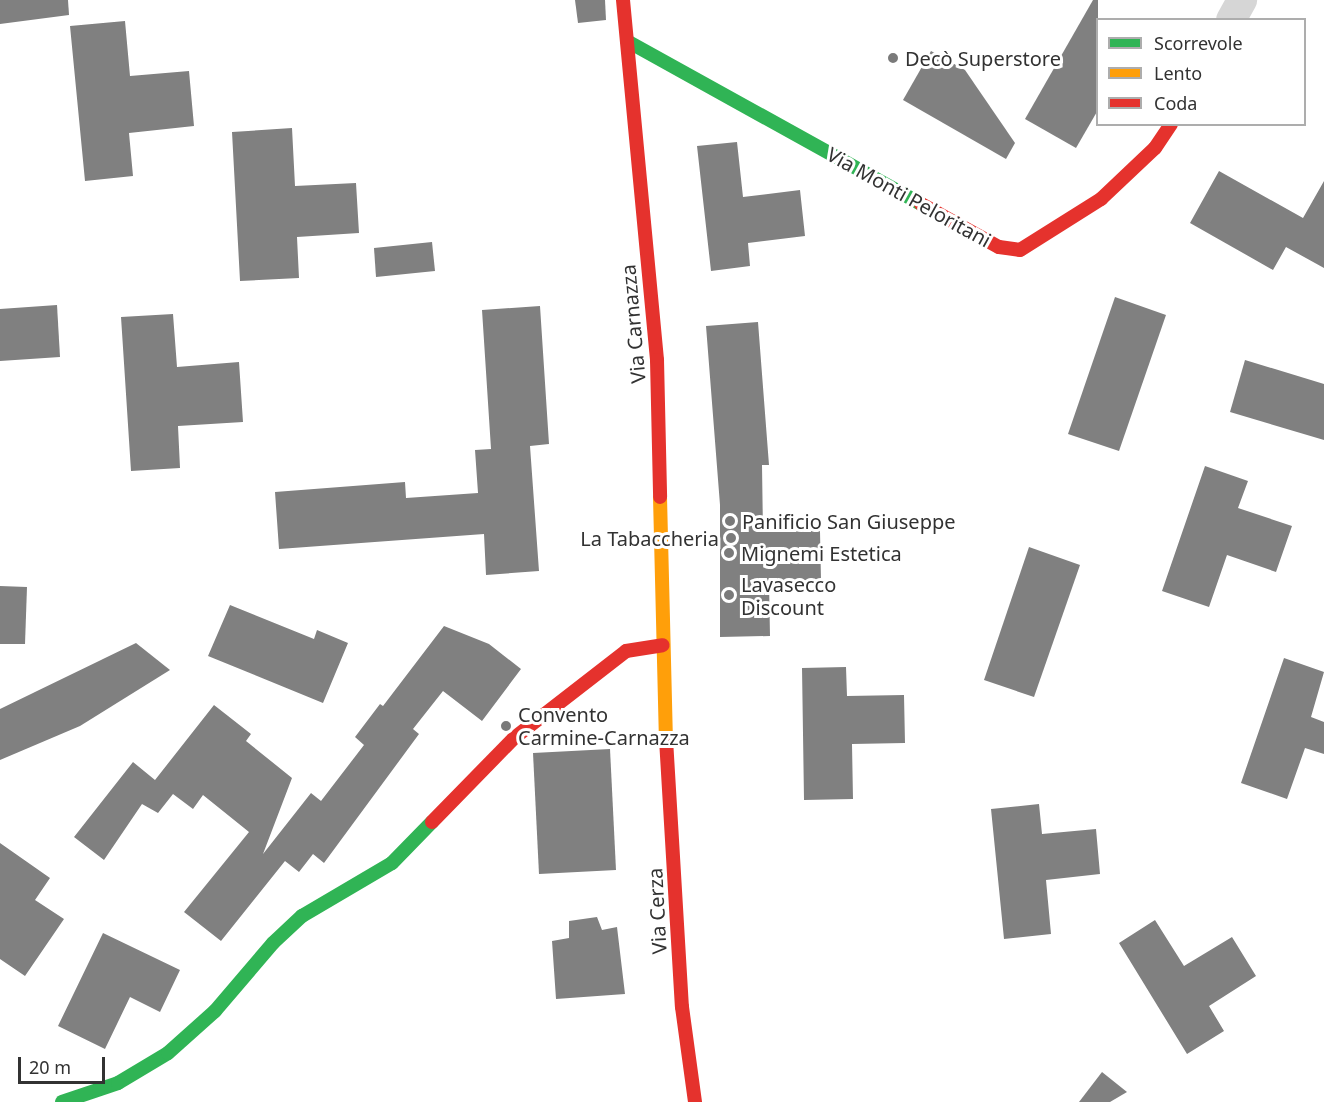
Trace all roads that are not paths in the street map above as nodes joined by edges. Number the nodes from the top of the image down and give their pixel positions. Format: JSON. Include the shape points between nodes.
{"nodes":[{"id":1,"x":623,"y":0,"type":"edge"},
{"id":2,"x":1242,"y":0,"type":"edge"},
{"id":3,"x":1232,"y":18,"type":"edge"},
{"id":4,"x":627,"y":41,"type":"junction"},
{"id":5,"x":1170,"y":126,"type":"edge"},
{"id":6,"x":663,"y":645,"type":"junction"},
{"id":7,"x":665,"y":716,"type":"joint"},
{"id":8,"x":62,"y":1102,"type":"edge"},
{"id":9,"x":695,"y":1102,"type":"edge"}],
"edges":[{"from":1,"to":4,"type":"main road","name":"Via Carnazza"},
{"from":2,"to":3,"type":"street"},
{"from":4,"to":5,"type":"main road","name":"Via Monti Peloritani","via":[[999,247],[1020,250],[1101,199],[1155,148]]},
{"from":4,"to":6,"type":"main road","name":"Via Carnazza","via":[[657,360]]},
{"from":6,"to":7,"type":"main road","name":"Via Carnazza"},
{"from":6,"to":8,"type":"main road","via":[[626,651],[514,738],[392,863],[303,916],[273,943],[215,1011],[168,1053],[118,1083]]},
{"from":7,"to":9,"type":"main road","name":"Via Cerza","via":[[682,1007]]}]}
